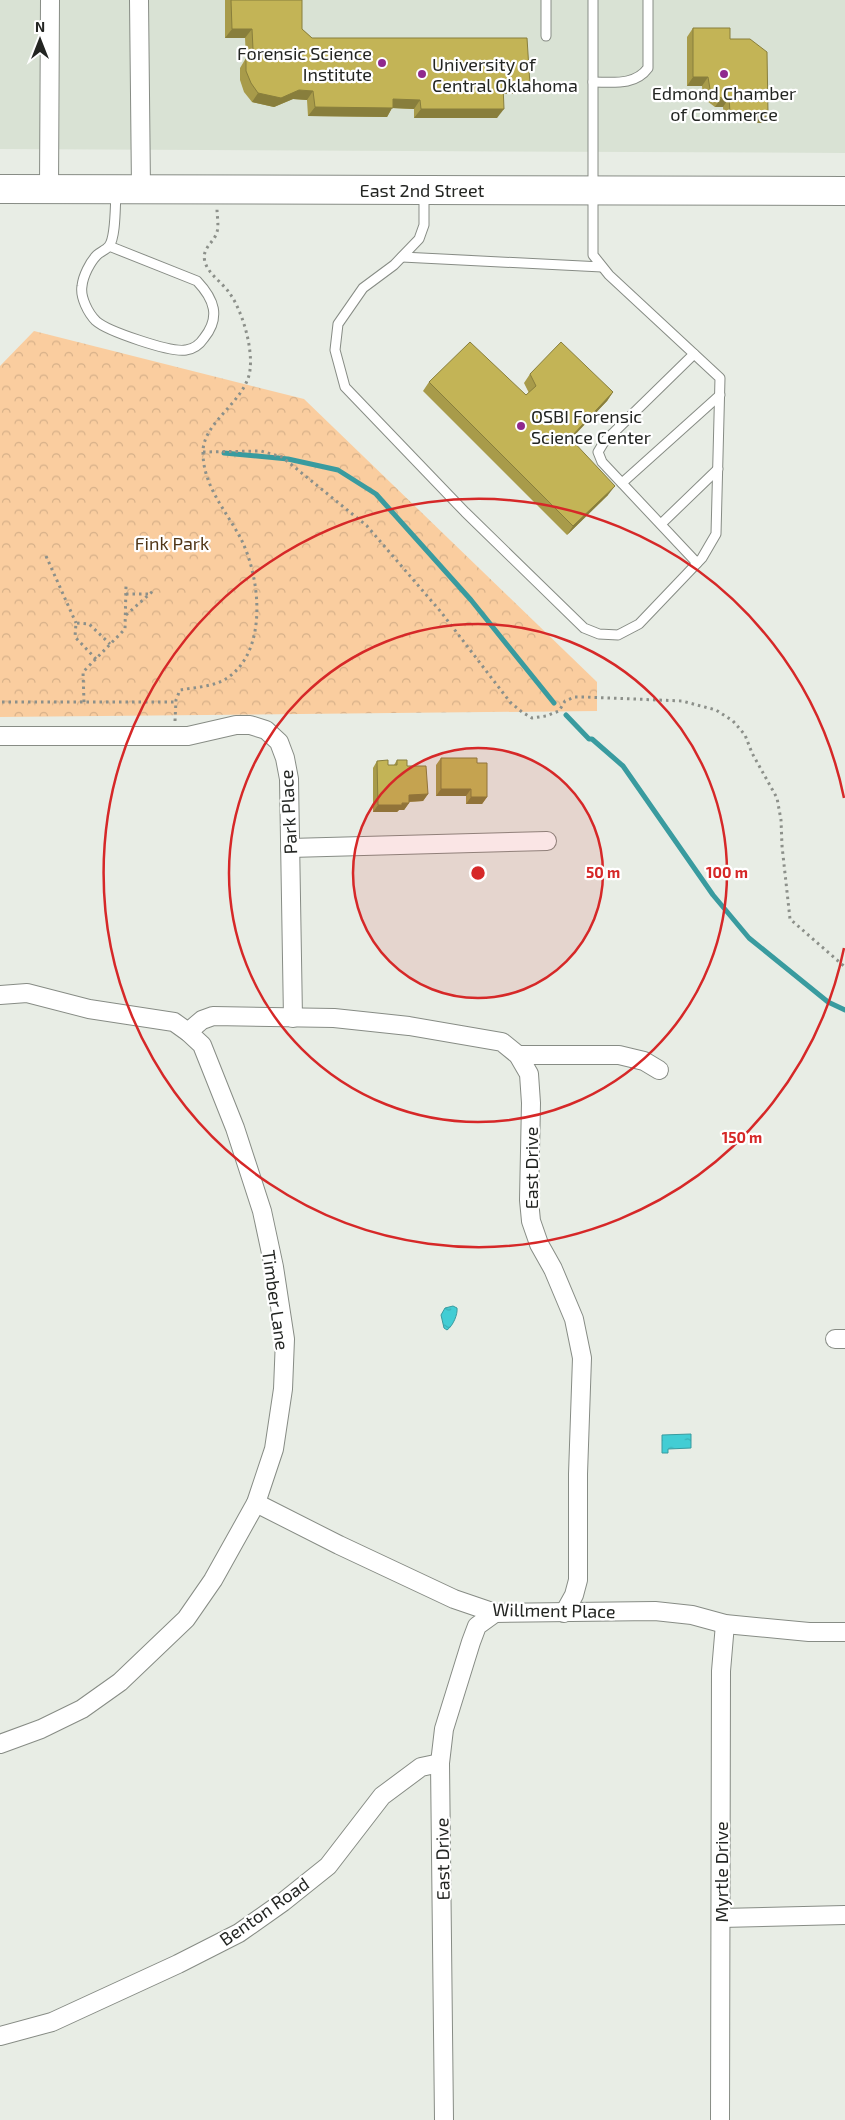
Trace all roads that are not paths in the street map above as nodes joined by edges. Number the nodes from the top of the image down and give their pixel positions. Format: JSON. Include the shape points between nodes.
{"nodes":[{"id":1,"x":50,"y":0,"type":"edge"},
{"id":2,"x":139,"y":0,"type":"edge"},
{"id":3,"x":546,"y":0,"type":"edge"},
{"id":4,"x":592,"y":0,"type":"edge"},
{"id":5,"x":648,"y":0,"type":"edge"},
{"id":6,"x":546,"y":36,"type":"dead end"},
{"id":7,"x":592,"y":82,"type":"junction"},
{"id":8,"x":49,"y":188,"type":"junction"},
{"id":9,"x":129,"y":188,"type":"junction"},
{"id":10,"x":0,"y":189,"type":"edge"},
{"id":11,"x":592,"y":190,"type":"junction"},
{"id":12,"x":424,"y":191,"type":"junction"},
{"id":13,"x":845,"y":191,"type":"edge"},
{"id":14,"x":109,"y":246,"type":"junction"},
{"id":15,"x":402,"y":257,"type":"junction"},
{"id":16,"x":602,"y":267,"type":"junction"},
{"id":17,"x":694,"y":354,"type":"junction"},
{"id":18,"x":720,"y":395,"type":"junction"},
{"id":19,"x":718,"y":469,"type":"junction"},
{"id":20,"x":622,"y":483,"type":"junction"},
{"id":21,"x":661,"y":524,"type":"junction"},
{"id":22,"x":697,"y":563,"type":"junction"},
{"id":23,"x":0,"y":736,"type":"edge"},
{"id":24,"x":547,"y":841,"type":"dead end"},
{"id":25,"x":290,"y":848,"type":"junction"},
{"id":26,"x":0,"y":994,"type":"edge"},
{"id":27,"x":293,"y":1018,"type":"junction"},
{"id":28,"x":188,"y":1032,"type":"junction"},
{"id":29,"x":518,"y":1055,"type":"junction"},
{"id":30,"x":659,"y":1070,"type":"dead end"},
{"id":31,"x":256,"y":1503,"type":"junction"},
{"id":32,"x":494,"y":1613,"type":"junction"},
{"id":33,"x":564,"y":1613,"type":"junction"},
{"id":34,"x":725,"y":1624,"type":"junction"},
{"id":35,"x":845,"y":1632,"type":"edge"},
{"id":36,"x":0,"y":1744,"type":"edge"},
{"id":37,"x":440,"y":1763,"type":"junction"},
{"id":38,"x":845,"y":1915,"type":"edge"},
{"id":39,"x":721,"y":1918,"type":"junction"},
{"id":40,"x":0,"y":2036,"type":"edge"},
{"id":41,"x":444,"y":2120,"type":"edge"},
{"id":42,"x":720,"y":2120,"type":"edge"}],
"edges":[{"from":1,"to":8,"type":"street"},
{"from":2,"to":9,"type":"street"},
{"from":3,"to":6,"type":"lane"},
{"from":4,"to":7,"type":"lane"},
{"from":5,"to":7,"type":"lane","via":[[648,68],[645,73],[630,81]]},
{"from":7,"to":11,"type":"lane"},
{"from":8,"to":9,"type":"main road","name":"East 2nd Street"},
{"from":8,"to":10,"type":"main road","name":"East 2nd Street"},
{"from":9,"to":12,"type":"main road","name":"East 2nd Street"},
{"from":9,"to":14,"type":"lane"},
{"from":11,"to":12,"type":"main road","name":"East 2nd Street"},
{"from":11,"to":13,"type":"main road","name":"East 2nd Street"},
{"from":11,"to":16,"type":"lane","via":[[594,255]]},
{"from":12,"to":15,"type":"lane","via":[[424,225],[419,239]]},
{"from":14,"to":14,"type":"lane","via":[[96,256],[81,286],[85,303],[96,321],[114,331],[176,351],[200,344],[215,319],[213,305],[197,281]]},
{"from":15,"to":16,"type":"lane"},
{"from":15,"to":22,"type":"lane","via":[[363,288],[338,324],[335,350],[345,387],[465,512],[584,628],[599,634],[618,635],[639,624]]},
{"from":16,"to":17,"type":"lane"},
{"from":17,"to":18,"type":"lane","via":[[720,378]]},
{"from":17,"to":20,"type":"lane","via":[[604,442],[598,452],[602,462]]},
{"from":18,"to":19,"type":"lane"},
{"from":18,"to":20,"type":"lane"},
{"from":19,"to":21,"type":"lane"},
{"from":19,"to":22,"type":"lane","via":[[716,534]]},
{"from":20,"to":21,"type":"lane"},
{"from":21,"to":22,"type":"lane"},
{"from":23,"to":25,"type":"street","name":"Park Place","via":[[188,736],[236,725],[266,730],[279,742],[285,758],[289,779]]},
{"from":24,"to":25,"type":"street"},
{"from":25,"to":27,"type":"street","name":"Park Place"},
{"from":26,"to":28,"type":"street","name":"Timber Lane","via":[[27,993],[89,1009],[174,1022]]},
{"from":27,"to":28,"type":"street","name":"East Drive","via":[[214,1016],[202,1020]]},
{"from":27,"to":29,"type":"street","name":"East Drive","via":[[352,1020],[471,1036],[502,1042]]},
{"from":28,"to":31,"type":"street","name":"Timber Lane","via":[[202,1045],[214,1072],[262,1211],[285,1338],[283,1389],[274,1449]]},
{"from":29,"to":30,"type":"street","via":[[618,1055],[644,1061]]},
{"from":29,"to":33,"type":"street","name":"East Drive","via":[[529,1074],[531,1221],[574,1320],[582,1358],[578,1580]]},
{"from":31,"to":32,"type":"street","name":"Willment Place","via":[[454,1599]]},
{"from":31,"to":36,"type":"street","name":"Timber Lane","via":[[214,1580],[186,1619],[127,1676],[82,1709]]},
{"from":32,"to":33,"type":"street","name":"Willment Place"},
{"from":32,"to":37,"type":"street","name":"East Drive","via":[[477,1626],[471,1642],[444,1728]]},
{"from":33,"to":34,"type":"street","name":"Willment Place","via":[[655,1611],[692,1615]]},
{"from":34,"to":35,"type":"street","name":"Willment Place"},
{"from":34,"to":39,"type":"street","name":"Myrtle Drive","via":[[721,1671]]},
{"from":37,"to":40,"type":"street","name":"Benton Road","via":[[421,1767],[382,1796],[328,1866],[238,1933],[52,2022]]},
{"from":37,"to":41,"type":"street","name":"East Drive"},
{"from":38,"to":39,"type":"street"},
{"from":39,"to":42,"type":"street","name":"Myrtle Drive"}]}
